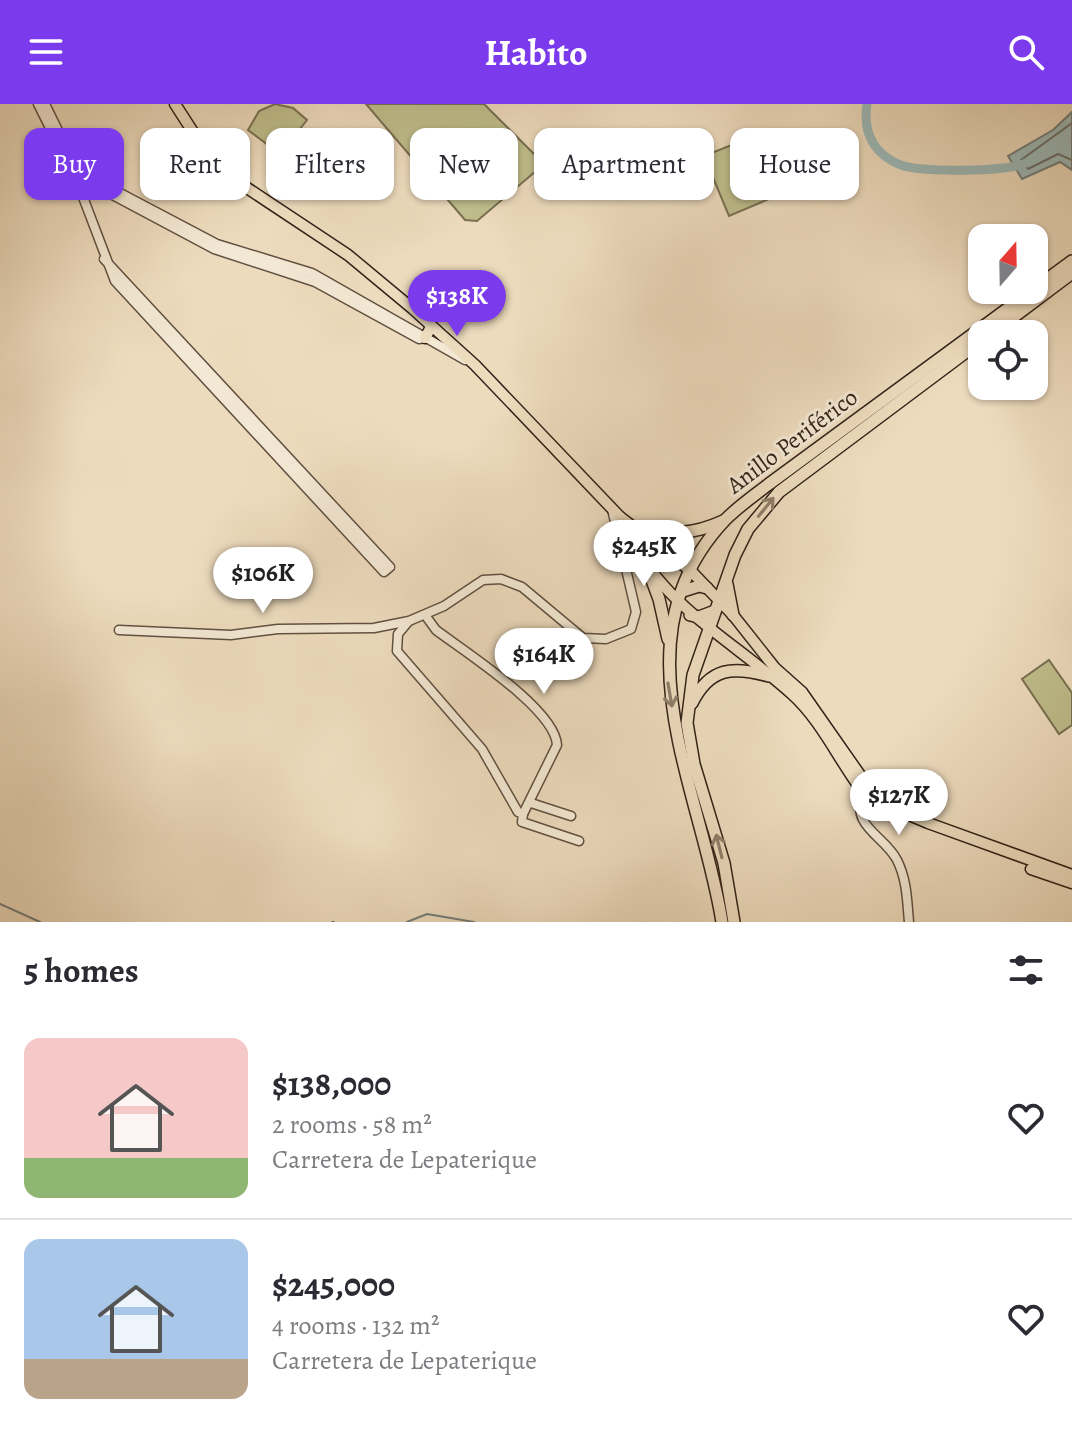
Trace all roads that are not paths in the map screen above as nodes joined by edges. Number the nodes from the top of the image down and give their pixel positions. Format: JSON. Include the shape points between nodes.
{"nodes":[{"id":1,"x":38,"y":104,"type":"edge"},
{"id":2,"x":45,"y":104,"type":"edge"},
{"id":3,"x":175,"y":104,"type":"edge"},
{"id":4,"x":51,"y":128,"type":"edge"},
{"id":5,"x":55,"y":128,"type":"edge"},
{"id":6,"x":84,"y":200,"type":"edge"},
{"id":7,"x":124,"y":200,"type":"edge"},
{"id":8,"x":104,"y":259,"type":"junction"},
{"id":9,"x":1072,"y":261,"type":"edge"},
{"id":10,"x":1072,"y":273,"type":"edge"},
{"id":11,"x":1048,"y":279,"type":"edge"},
{"id":12,"x":1014,"y":304,"type":"edge"},
{"id":13,"x":1010,"y":320,"type":"edge"},
{"id":14,"x":431,"y":327,"type":"junction"},
{"id":15,"x":425,"y":338,"type":"junction"},
{"id":16,"x":968,"y":350,"type":"edge"},
{"id":17,"x":475,"y":365,"type":"junction"},
{"id":18,"x":612,"y":509,"type":"junction"},
{"id":19,"x":620,"y":517,"type":"junction"},
{"id":20,"x":727,"y":519,"type":"junction"},
{"id":21,"x":638,"y":528,"type":"junction"},
{"id":22,"x":644,"y":559,"type":"junction"},
{"id":23,"x":691,"y":571,"type":"junction"},
{"id":24,"x":728,"y":575,"type":"junction"},
{"id":25,"x":707,"y":588,"type":"junction"},
{"id":26,"x":683,"y":591,"type":"junction"},
{"id":27,"x":678,"y":604,"type":"junction"},
{"id":28,"x":717,"y":605,"type":"junction"},
{"id":29,"x":425,"y":615,"type":"junction"},
{"id":30,"x":690,"y":615,"type":"junction"},
{"id":31,"x":733,"y":615,"type":"junction"},
{"id":32,"x":409,"y":621,"type":"junction"},
{"id":33,"x":119,"y":630,"type":"dead end"},
{"id":34,"x":708,"y":630,"type":"junction"},
{"id":35,"x":753,"y":641,"type":"junction"},
{"id":36,"x":668,"y":642,"type":"junction"},
{"id":37,"x":744,"y":658,"type":"junction"},
{"id":38,"x":769,"y":676,"type":"junction"},
{"id":39,"x":688,"y":711,"type":"junction"},
{"id":40,"x":863,"y":793,"type":"junction"},
{"id":41,"x":531,"y":803,"type":"junction"},
{"id":42,"x":523,"y":814,"type":"junction"},
{"id":43,"x":571,"y":816,"type":"dead end"},
{"id":44,"x":579,"y":841,"type":"dead end"},
{"id":45,"x":1072,"y":875,"type":"edge"},
{"id":46,"x":1072,"y":883,"type":"edge"},
{"id":47,"x":722,"y":922,"type":"edge"},
{"id":48,"x":734,"y":922,"type":"edge"},
{"id":49,"x":909,"y":922,"type":"edge"}],
"edges":[{"from":1,"to":4,"type":"street"},
{"from":2,"to":5,"type":"street"},
{"from":3,"to":14,"type":"main road","via":[[229,176],[348,255]]},
{"from":6,"to":8,"type":"street"},
{"from":7,"to":15,"type":"street","via":[[214,249],[305,278]]},
{"from":8,"to":8,"type":"street","via":[[387,569],[115,281]]},
{"from":9,"to":11,"type":"highway","name":"Anillo Periférico"},
{"from":10,"to":13,"type":"highway"},
{"from":12,"to":20,"type":"highway","name":"Anillo Periférico"},
{"from":14,"to":15,"type":"main road"},
{"from":14,"to":17,"type":"main road"},
{"from":15,"to":17,"type":"street"},
{"from":24,"to":16,"type":"highway","name":"Anillo Periférico","one_way":true,"via":[[748,529],[779,492]]},
{"from":17,"to":18,"type":"main road"},
{"from":18,"to":19,"type":"main road"},
{"from":18,"to":29,"type":"street","via":[[636,612],[625,633],[583,638],[522,587],[501,579],[483,580]]},
{"from":19,"to":21,"type":"main road"},
{"from":19,"to":22,"type":"main road"},
{"from":20,"to":21,"type":"highway","via":[[700,532]]},
{"from":20,"to":23,"type":"highway","name":"Anillo Periférico"},
{"from":21,"to":23,"type":"main road"},
{"from":22,"to":27,"type":"main road"},
{"from":22,"to":36,"type":"highway"},
{"from":23,"to":25,"type":"main road"},
{"from":23,"to":26,"type":"highway","name":"Anillo Periférico"},
{"from":24,"to":28,"type":"highway","name":"Anillo Periférico"},
{"from":24,"to":31,"type":"highway"},
{"from":25,"to":26,"type":"highway"},
{"from":25,"to":28,"type":"main road"},
{"from":26,"to":27,"type":"highway","name":"Anillo Periférico"},
{"from":27,"to":30,"type":"main road"},
{"from":27,"to":36,"type":"highway","name":"Anillo Periférico"},
{"from":28,"to":30,"type":"highway","via":[[699,617]]},
{"from":28,"to":31,"type":"main road"},
{"from":28,"to":34,"type":"highway","name":"Anillo Periférico"},
{"from":29,"to":32,"type":"street"},
{"from":29,"to":41,"type":"street","via":[[436,630],[551,725],[557,745]]},
{"from":30,"to":34,"type":"main road"},
{"from":31,"to":35,"type":"main road"},
{"from":32,"to":33,"type":"street","via":[[374,628],[231,635]]},
{"from":32,"to":42,"type":"street","via":[[398,634],[397,651],[477,744]]},
{"from":34,"to":37,"type":"main road"},
{"from":34,"to":39,"type":"highway","name":"Anillo Periférico"},
{"from":35,"to":37,"type":"main road","via":[[741,643]]},
{"from":35,"to":45,"type":"main road","via":[[802,692],[867,787],[885,803]]},
{"from":36,"to":47,"type":"highway","name":"Anillo Periférico","one_way":true,"via":[[668,686]]},
{"from":37,"to":38,"type":"main road"},
{"from":38,"to":39,"type":"highway","via":[[744,669],[722,672],[697,693]]},
{"from":38,"to":40,"type":"main road","via":[[797,699]]},
{"from":48,"to":39,"type":"highway","name":"Anillo Periférico","one_way":true,"via":[[718,838],[694,764]]},
{"from":40,"to":46,"type":"main road","via":[[893,816]]},
{"from":40,"to":49,"type":"street","via":[[859,808],[864,825],[893,854],[905,878]]},
{"from":41,"to":42,"type":"street"},
{"from":41,"to":43,"type":"street"},
{"from":42,"to":44,"type":"street","via":[[522,822]]}]}
